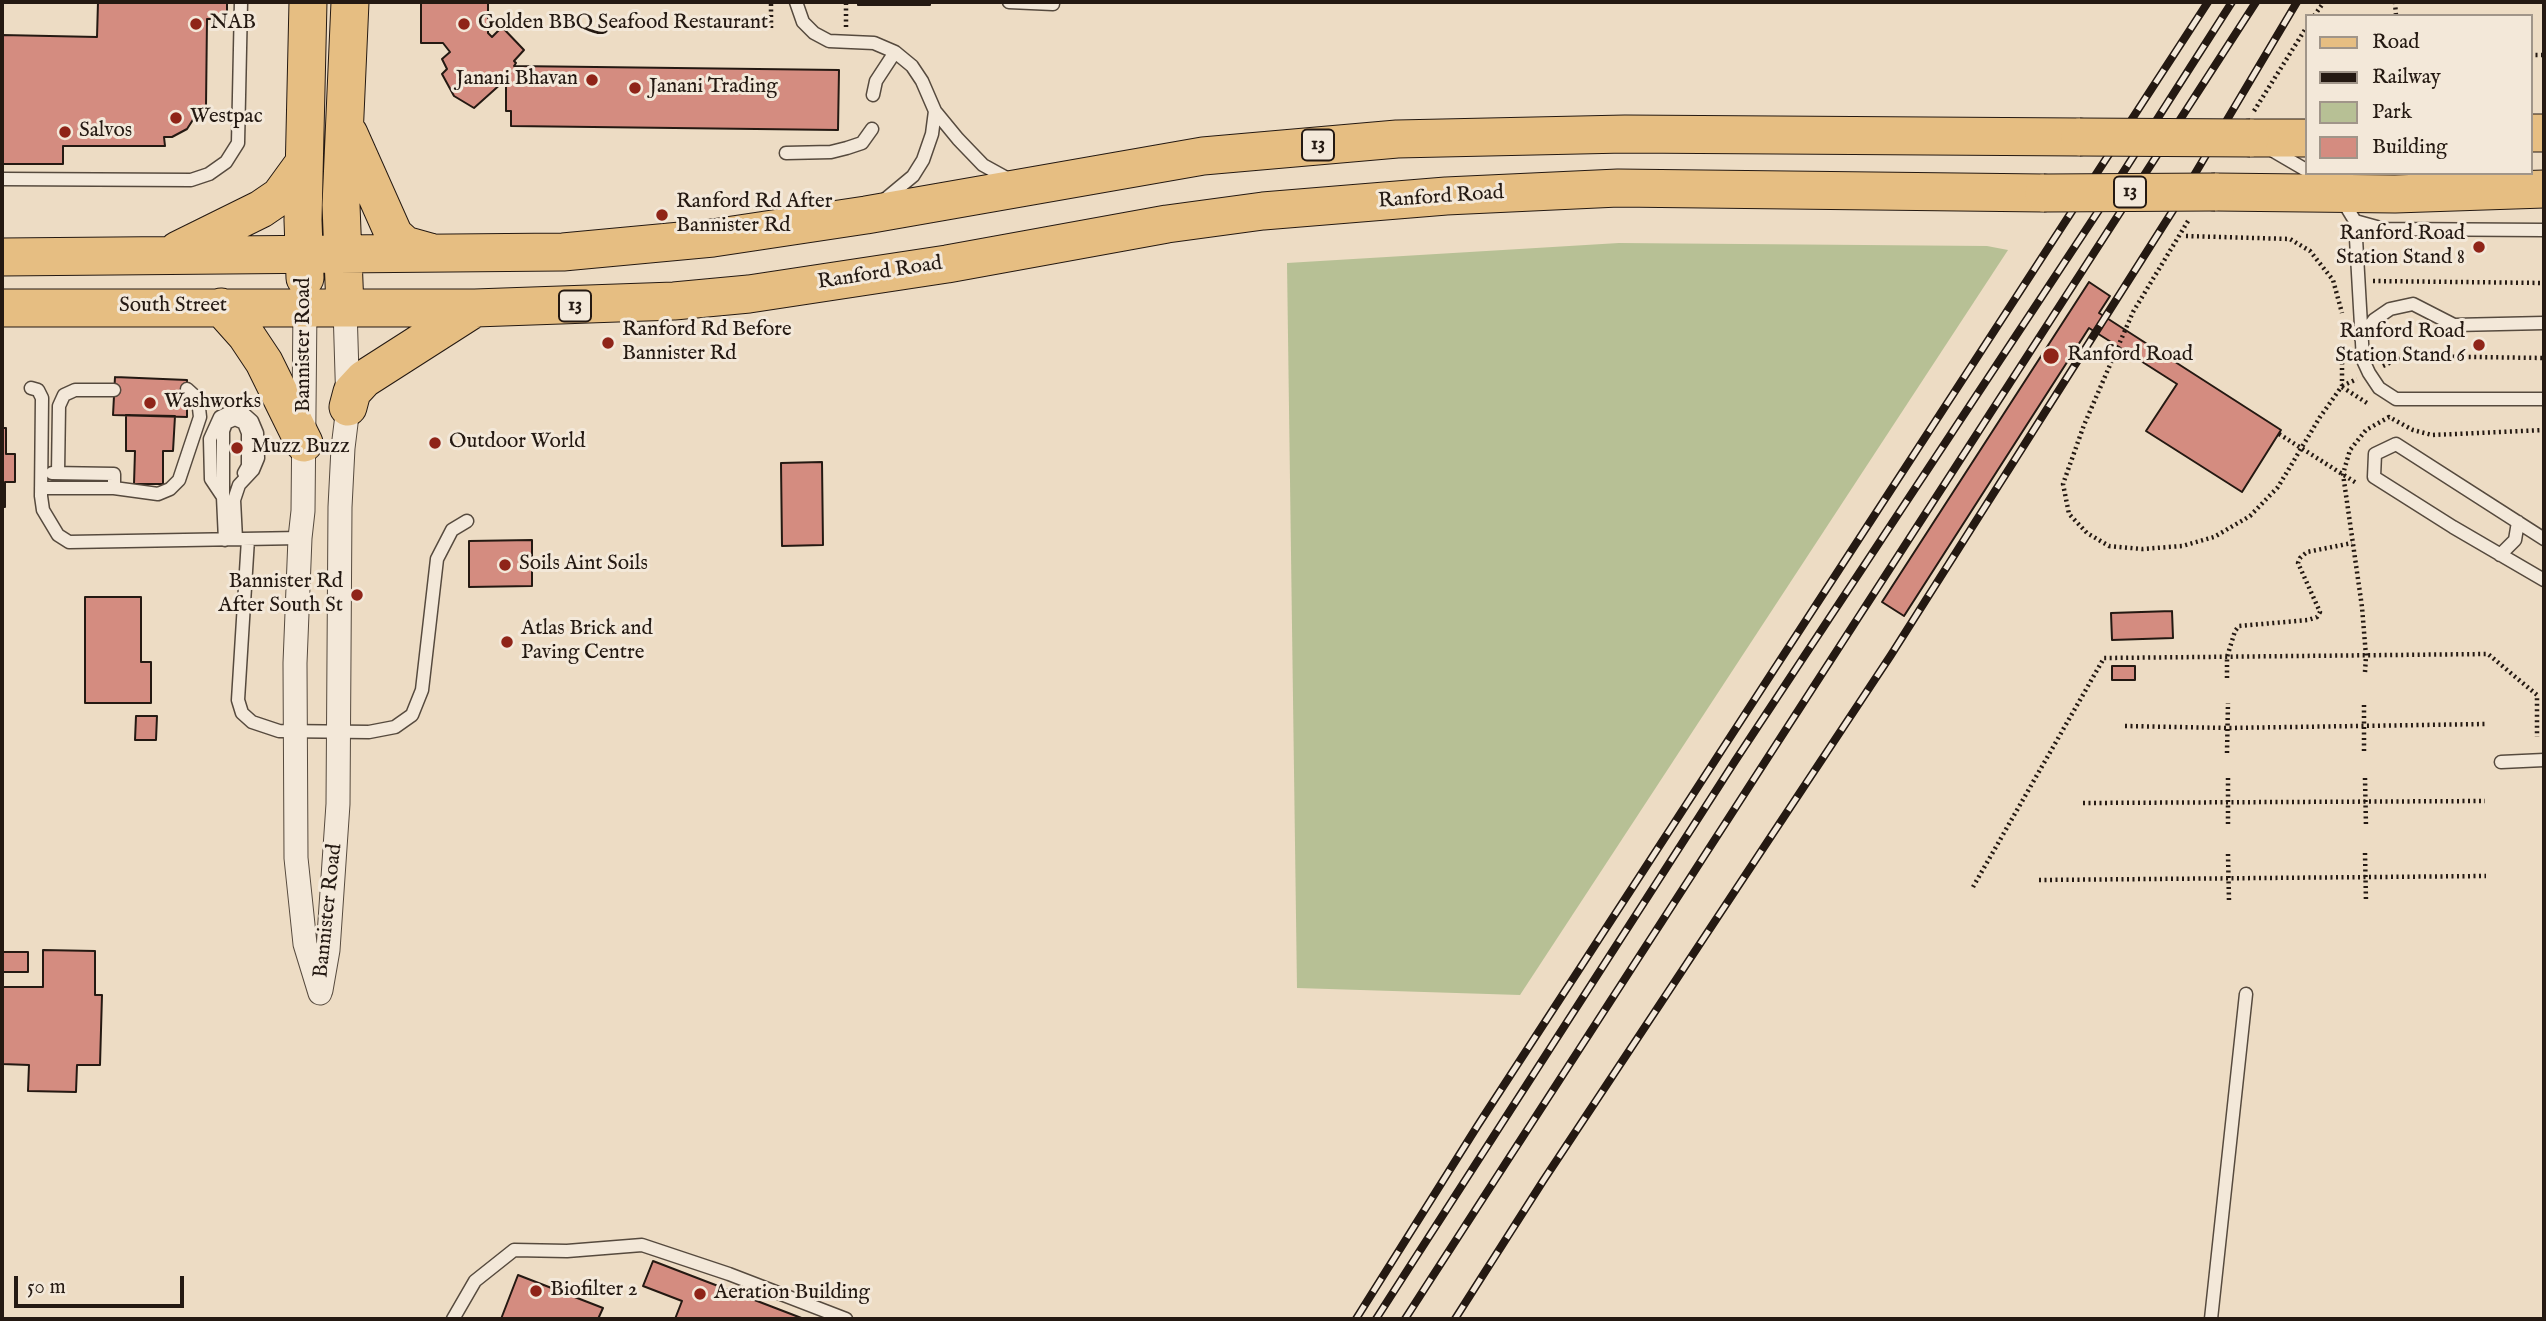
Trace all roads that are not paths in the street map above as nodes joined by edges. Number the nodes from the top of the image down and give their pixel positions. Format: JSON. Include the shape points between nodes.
{"nodes":[{"id":1,"x":241,"y":2,"type":"edge"},
{"id":2,"x":308,"y":2,"type":"edge"},
{"id":3,"x":350,"y":2,"type":"edge"},
{"id":4,"x":796,"y":2,"type":"edge"},
{"id":5,"x":1009,"y":2,"type":"edge"},
{"id":6,"x":1053,"y":4,"type":"dead end"},
{"id":7,"x":895,"y":52,"type":"junction"},
{"id":8,"x":873,"y":95,"type":"dead end"},
{"id":9,"x":935,"y":111,"type":"junction"},
{"id":10,"x":344,"y":121,"type":"junction"},
{"id":11,"x":873,"y":130,"type":"dead end"},
{"id":12,"x":2250,"y":138,"type":"junction"},
{"id":13,"x":2304,"y":138,"type":"edge"},
{"id":14,"x":786,"y":153,"type":"dead end"},
{"id":15,"x":304,"y":163,"type":"junction"},
{"id":16,"x":2304,"y":173,"type":"edge"},
{"id":17,"x":2308,"y":175,"type":"edge"},
{"id":18,"x":2,"y":179,"type":"edge"},
{"id":19,"x":2325,"y":186,"type":"edge"},
{"id":20,"x":1021,"y":187,"type":"junction"},
{"id":21,"x":2544,"y":189,"type":"edge"},
{"id":22,"x":866,"y":215,"type":"junction"},
{"id":23,"x":2544,"y":230,"type":"edge"},
{"id":24,"x":171,"y":254,"type":"junction"},
{"id":25,"x":304,"y":254,"type":"junction"},
{"id":26,"x":343,"y":254,"type":"junction"},
{"id":27,"x":438,"y":254,"type":"junction"},
{"id":28,"x":2,"y":257,"type":"edge"},
{"id":29,"x":221,"y":307,"type":"junction"},
{"id":30,"x":306,"y":307,"type":"junction"},
{"id":31,"x":2,"y":308,"type":"edge"},
{"id":32,"x":345,"y":308,"type":"junction"},
{"id":33,"x":475,"y":309,"type":"junction"},
{"id":34,"x":2544,"y":323,"type":"edge"},
{"id":35,"x":2361,"y":338,"type":"junction"},
{"id":36,"x":31,"y":388,"type":"dead end"},
{"id":37,"x":187,"y":389,"type":"dead end"},
{"id":38,"x":114,"y":390,"type":"dead end"},
{"id":39,"x":2544,"y":399,"type":"edge"},
{"id":40,"x":348,"y":407,"type":"junction"},
{"id":41,"x":304,"y":443,"type":"junction"},
{"id":42,"x":41,"y":473,"type":"junction"},
{"id":43,"x":58,"y":473,"type":"junction"},
{"id":44,"x":41,"y":488,"type":"junction"},
{"id":45,"x":114,"y":488,"type":"junction"},
{"id":46,"x":467,"y":521,"type":"dead end"},
{"id":47,"x":2518,"y":522,"type":"junction"},
{"id":48,"x":300,"y":538,"type":"junction"},
{"id":49,"x":236,"y":539,"type":"junction"},
{"id":50,"x":2544,"y":539,"type":"edge"},
{"id":51,"x":2500,"y":555,"type":"junction"},
{"id":52,"x":2544,"y":580,"type":"edge"},
{"id":53,"x":295,"y":731,"type":"junction"},
{"id":54,"x":338,"y":732,"type":"junction"},
{"id":55,"x":2544,"y":760,"type":"edge"},
{"id":56,"x":2501,"y":762,"type":"dead end"},
{"id":57,"x":2246,"y":994,"type":"dead end"},
{"id":58,"x":453,"y":1319,"type":"edge"},
{"id":59,"x":846,"y":1319,"type":"edge"},
{"id":60,"x":2211,"y":1319,"type":"edge"}],
"edges":[{"from":1,"to":18,"type":"lane","via":[[237,143],[226,162],[191,180]]},
{"from":2,"to":15,"type":"main road","name":"Bannister Road"},
{"from":3,"to":10,"type":"main road","name":"Bannister Road"},
{"from":4,"to":7,"type":"lane","via":[[803,22],[829,41],[874,43]]},
{"from":5,"to":6,"type":"lane"},
{"from":7,"to":8,"type":"lane","via":[[876,81]]},
{"from":7,"to":9,"type":"lane","via":[[912,65]]},
{"from":9,"to":20,"type":"lane","via":[[983,165]]},
{"from":9,"to":22,"type":"lane","via":[[932,134],[913,176]]},
{"from":10,"to":26,"type":"main road","name":"Bannister Road"},
{"from":10,"to":27,"type":"main road","via":[[394,235],[405,245]]},
{"from":11,"to":14,"type":"lane","via":[[862,143],[847,148]]},
{"from":12,"to":13,"type":"main road","number":"13"},
{"from":12,"to":16,"type":"lane"},
{"from":12,"to":20,"type":"main road","number":"13","bridge":true,"via":[[1625,134],[1397,139],[1203,156]]},
{"from":15,"to":24,"type":"main road","via":[[280,196],[261,209]]},
{"from":15,"to":25,"type":"main road","name":"Bannister Road"},
{"from":17,"to":19,"type":"lane"},
{"from":19,"to":21,"type":"main road","name":"Ranford Road","number":"13"},
{"from":19,"to":23,"type":"lane","via":[[2384,229]]},
{"from":19,"to":33,"type":"main road","name":"Ranford Road","number":"13","bridge":true,"via":[[2044,193],[1618,188],[1446,196],[1167,224],[749,294]]},
{"from":19,"to":35,"type":"lane","via":[[2360,270]]},
{"from":20,"to":22,"type":"main road","number":"13"},
{"from":22,"to":27,"type":"main road","number":"13","via":[[713,238],[563,252]]},
{"from":24,"to":25,"type":"main road","number":"13"},
{"from":24,"to":28,"type":"main road","number":"13"},
{"from":25,"to":26,"type":"main road","number":"13"},
{"from":25,"to":30,"type":"main road","name":"Bannister Road"},
{"from":26,"to":27,"type":"main road","number":"13"},
{"from":26,"to":32,"type":"main road","name":"Bannister Road"},
{"from":29,"to":30,"type":"main road","name":"South Street","number":"13"},
{"from":29,"to":31,"type":"main road","name":"South Street","number":"13"},
{"from":29,"to":41,"type":"main road","via":[[264,362]]},
{"from":30,"to":32,"type":"main road","name":"South Street","number":"13"},
{"from":30,"to":41,"type":"street","name":"Bannister Road"},
{"from":32,"to":33,"type":"main road","name":"Ranford Road","number":"13"},
{"from":32,"to":40,"type":"street","name":"Bannister Road"},
{"from":33,"to":40,"type":"main road","via":[[364,379],[352,392]]},
{"from":34,"to":35,"type":"lane","via":[[2455,325],[2413,304],[2389,309]]},
{"from":35,"to":39,"type":"lane","via":[[2369,373],[2379,388],[2396,399]]},
{"from":36,"to":42,"type":"lane","via":[[42,398]]},
{"from":37,"to":45,"type":"lane","via":[[198,398],[200,417],[179,480],[158,494]]},
{"from":38,"to":43,"type":"lane","via":[[75,390],[64,395],[59,406]]},
{"from":40,"to":54,"type":"street","name":"Bannister Road","via":[[340,506]]},
{"from":41,"to":48,"type":"street","name":"Bannister Road"},
{"from":42,"to":43,"type":"lane"},
{"from":42,"to":44,"type":"lane"},
{"from":43,"to":45,"type":"lane","via":[[114,474]]},
{"from":44,"to":45,"type":"lane"},
{"from":44,"to":49,"type":"lane","via":[[49,522],[58,536],[69,542]]},
{"from":46,"to":54,"type":"lane","via":[[452,530],[437,559],[422,690],[412,715],[395,727]]},
{"from":47,"to":50,"type":"lane"},
{"from":47,"to":51,"type":"lane","via":[[2515,540]]},
{"from":47,"to":51,"type":"lane","via":[[2396,444],[2375,454],[2374,477]]},
{"from":48,"to":49,"type":"lane"},
{"from":48,"to":53,"type":"street","name":"Bannister Road"},
{"from":49,"to":49,"type":"lane","via":[[223,497],[211,480],[210,439],[220,417],[232,411],[252,421],[258,458],[234,500]]},
{"from":49,"to":53,"type":"lane","via":[[242,713],[251,722]]},
{"from":51,"to":52,"type":"lane"},
{"from":53,"to":54,"type":"lane"},
{"from":53,"to":54,"type":"street","name":"Bannister Road","via":[[296,858],[305,944],[320,993],[328,950]]},
{"from":55,"to":56,"type":"lane"},
{"from":57,"to":60,"type":"lane"},
{"from":58,"to":59,"type":"lane","via":[[475,1281],[514,1250],[642,1245]]}]}
